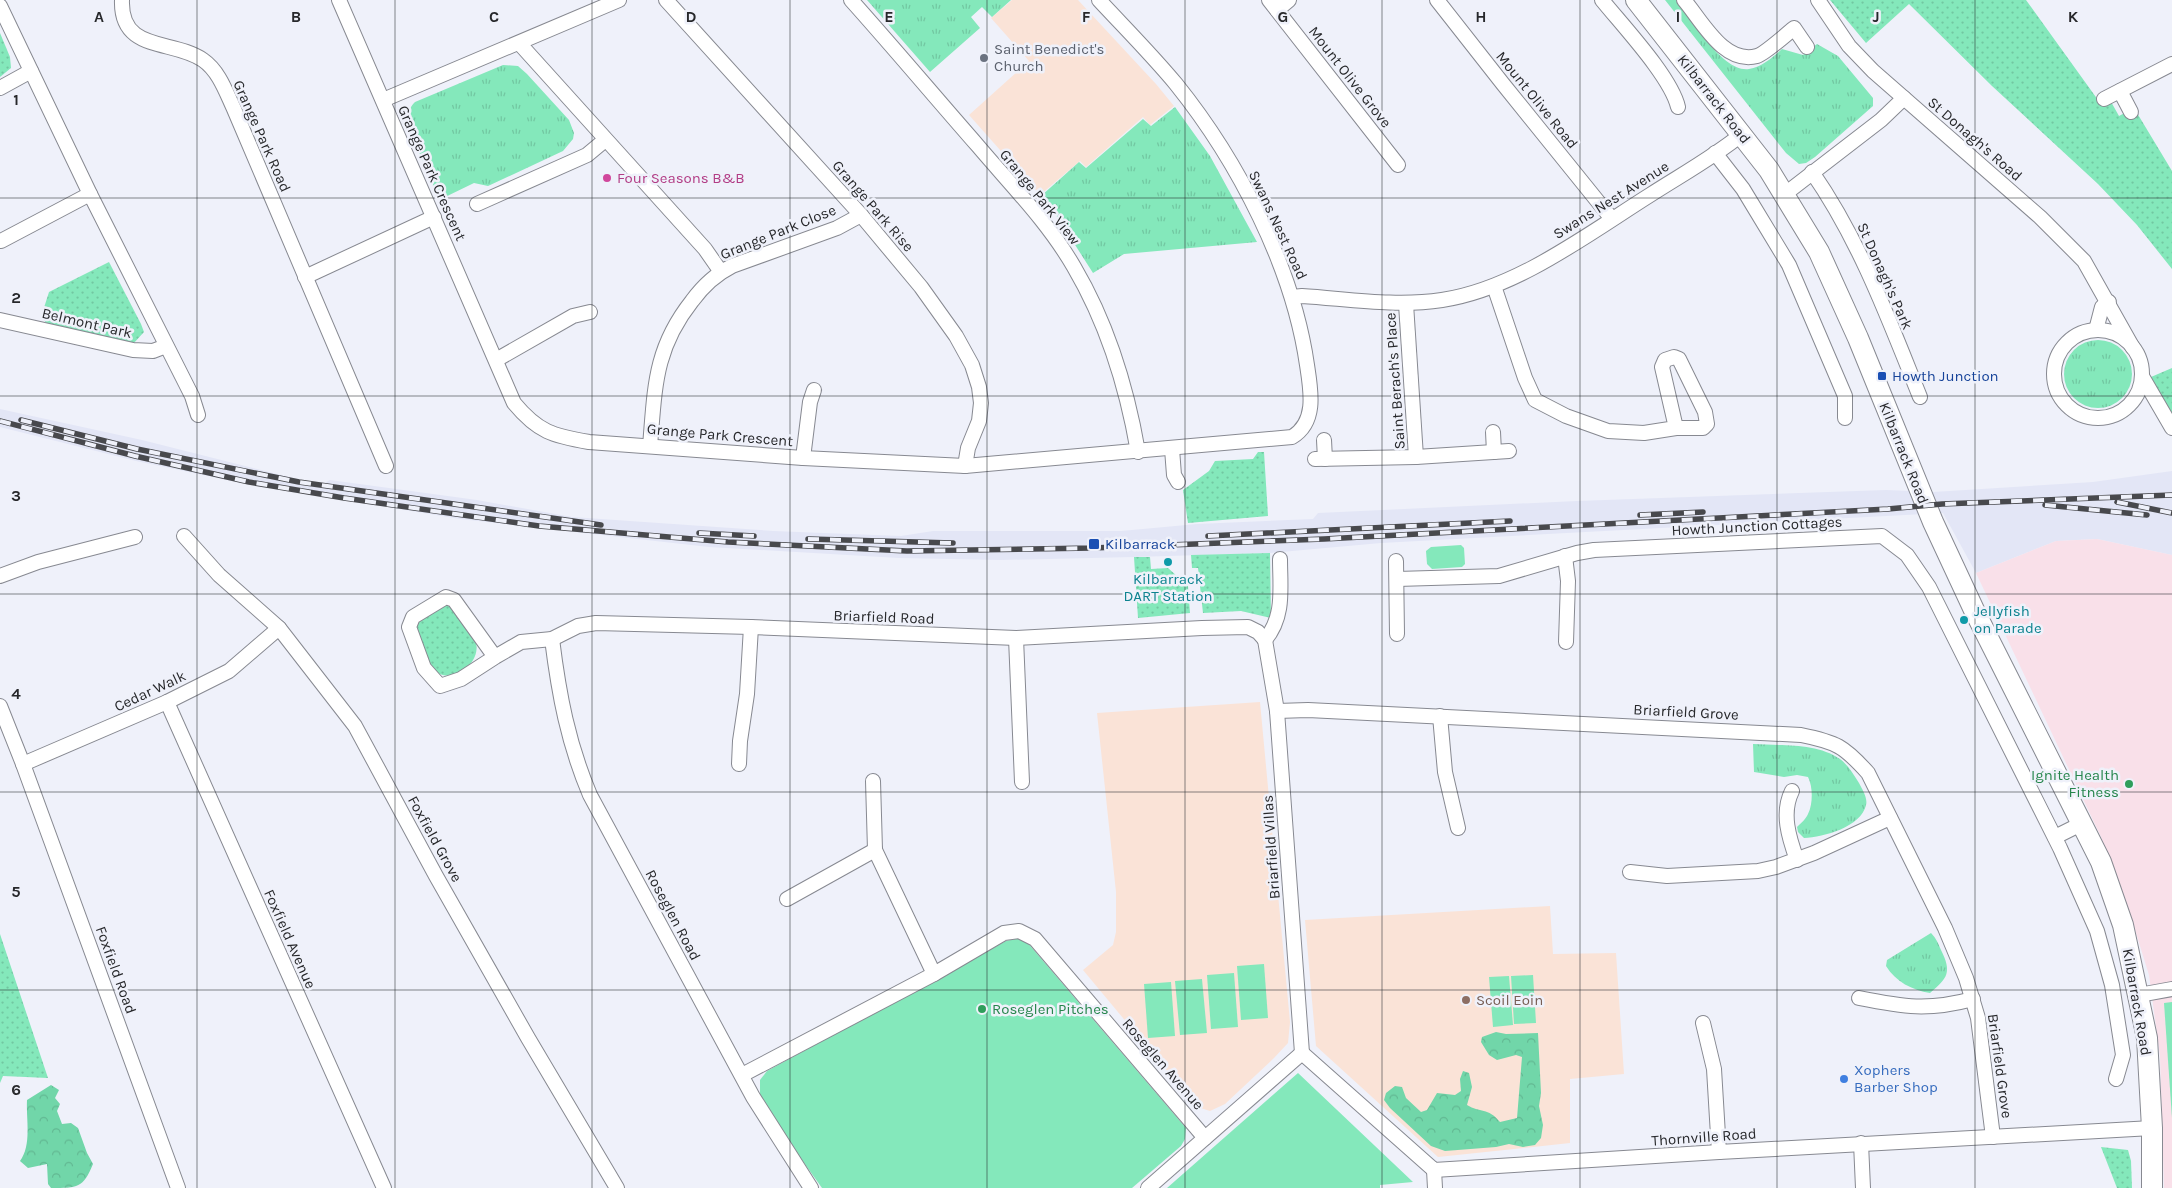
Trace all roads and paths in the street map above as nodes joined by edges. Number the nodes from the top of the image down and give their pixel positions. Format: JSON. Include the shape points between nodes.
{"nodes":[{"id":1,"x":122,"y":0,"type":"edge"},
{"id":2,"x":339,"y":0,"type":"edge"},
{"id":3,"x":619,"y":0,"type":"edge"},
{"id":4,"x":666,"y":0,"type":"edge"},
{"id":5,"x":851,"y":0,"type":"edge"},
{"id":6,"x":1099,"y":0,"type":"edge"},
{"id":7,"x":1289,"y":0,"type":"edge"},
{"id":8,"x":1437,"y":0,"type":"edge"},
{"id":9,"x":1602,"y":0,"type":"edge"},
{"id":10,"x":1636,"y":0,"type":"edge"},
{"id":11,"x":1684,"y":0,"type":"edge"},
{"id":12,"x":1818,"y":0,"type":"edge"},
{"id":13,"x":1273,"y":5,"type":"edge"},
{"id":14,"x":0,"y":6,"type":"edge"},
{"id":15,"x":519,"y":44,"type":"junction"},
{"id":16,"x":1807,"y":47,"type":"dead end"},
{"id":17,"x":2172,"y":64,"type":"edge"},
{"id":18,"x":31,"y":71,"type":"junction"},
{"id":19,"x":0,"y":88,"type":"edge"},
{"id":20,"x":2120,"y":91,"type":"junction"},
{"id":21,"x":1904,"y":98,"type":"junction"},
{"id":22,"x":2104,"y":99,"type":"dead end"},
{"id":23,"x":383,"y":100,"type":"junction"},
{"id":24,"x":1678,"y":107,"type":"dead end"},
{"id":25,"x":2130,"y":112,"type":"dead end"},
{"id":26,"x":1742,"y":134,"type":"junction"},
{"id":27,"x":606,"y":140,"type":"junction"},
{"id":28,"x":1715,"y":153,"type":"junction"},
{"id":29,"x":1398,"y":165,"type":"dead end"},
{"id":30,"x":1812,"y":172,"type":"junction"},
{"id":31,"x":90,"y":194,"type":"junction"},
{"id":32,"x":1785,"y":194,"type":"junction"},
{"id":33,"x":477,"y":204,"type":"dead end"},
{"id":34,"x":861,"y":215,"type":"junction"},
{"id":35,"x":434,"y":217,"type":"junction"},
{"id":36,"x":1612,"y":219,"type":"junction"},
{"id":37,"x":1,"y":241,"type":"dead end"},
{"id":38,"x":721,"y":272,"type":"junction"},
{"id":39,"x":305,"y":277,"type":"junction"},
{"id":40,"x":1494,"y":286,"type":"junction"},
{"id":41,"x":1292,"y":297,"type":"junction"},
{"id":42,"x":2109,"y":302,"type":"junction"},
{"id":43,"x":1406,"y":304,"type":"junction"},
{"id":44,"x":590,"y":312,"type":"dead end"},
{"id":45,"x":0,"y":320,"type":"edge"},
{"id":46,"x":2096,"y":330,"type":"junction"},
{"id":47,"x":166,"y":346,"type":"junction"},
{"id":48,"x":2133,"y":348,"type":"junction"},
{"id":49,"x":496,"y":360,"type":"junction"},
{"id":50,"x":2143,"y":378,"type":"junction"},
{"id":51,"x":814,"y":390,"type":"dead end"},
{"id":52,"x":1920,"y":397,"type":"dead end"},
{"id":53,"x":198,"y":415,"type":"dead end"},
{"id":54,"x":1846,"y":418,"type":"dead end"},
{"id":55,"x":1676,"y":428,"type":"junction"},
{"id":56,"x":2172,"y":428,"type":"edge"},
{"id":57,"x":1493,"y":432,"type":"dead end"},
{"id":58,"x":1324,"y":440,"type":"dead end"},
{"id":59,"x":650,"y":446,"type":"junction"},
{"id":60,"x":1172,"y":448,"type":"junction"},
{"id":61,"x":1509,"y":451,"type":"dead end"},
{"id":62,"x":1138,"y":452,"type":"junction"},
{"id":63,"x":1494,"y":452,"type":"junction"},
{"id":64,"x":1416,"y":456,"type":"junction"},
{"id":65,"x":804,"y":458,"type":"junction"},
{"id":66,"x":386,"y":466,"type":"dead end"},
{"id":67,"x":965,"y":466,"type":"junction"},
{"id":68,"x":1178,"y":482,"type":"dead end"},
{"id":69,"x":184,"y":536,"type":"dead end"},
{"id":70,"x":134,"y":537,"type":"dead end"},
{"id":71,"x":1565,"y":556,"type":"junction"},
{"id":72,"x":1280,"y":559,"type":"dead end"},
{"id":73,"x":1396,"y":561,"type":"dead end"},
{"id":74,"x":0,"y":576,"type":"edge"},
{"id":75,"x":1397,"y":579,"type":"junction"},
{"id":76,"x":1929,"y":587,"type":"joint"},
{"id":77,"x":751,"y":627,"type":"junction"},
{"id":78,"x":279,"y":628,"type":"junction"},
{"id":79,"x":1397,"y":634,"type":"dead end"},
{"id":80,"x":1016,"y":638,"type":"junction"},
{"id":81,"x":552,"y":639,"type":"junction"},
{"id":82,"x":1265,"y":640,"type":"junction"},
{"id":83,"x":1566,"y":642,"type":"dead end"},
{"id":84,"x":495,"y":657,"type":"junction"},
{"id":85,"x":167,"y":702,"type":"junction"},
{"id":86,"x":0,"y":706,"type":"edge"},
{"id":87,"x":1277,"y":711,"type":"junction"},
{"id":88,"x":1440,"y":716,"type":"junction"},
{"id":89,"x":23,"y":764,"type":"junction"},
{"id":90,"x":738,"y":764,"type":"dead end"},
{"id":91,"x":873,"y":781,"type":"dead end"},
{"id":92,"x":1022,"y":782,"type":"dead end"},
{"id":93,"x":1792,"y":791,"type":"dead end"},
{"id":94,"x":1890,"y":818,"type":"junction"},
{"id":95,"x":2083,"y":823,"type":"junction"},
{"id":96,"x":1458,"y":828,"type":"dead end"},
{"id":97,"x":2055,"y":837,"type":"junction"},
{"id":98,"x":875,"y":850,"type":"junction"},
{"id":99,"x":1797,"y":860,"type":"junction"},
{"id":100,"x":1630,"y":872,"type":"dead end"},
{"id":101,"x":787,"y":899,"type":"dead end"},
{"id":102,"x":934,"y":974,"type":"junction"},
{"id":103,"x":2172,"y":989,"type":"edge"},
{"id":104,"x":2139,"y":995,"type":"junction"},
{"id":105,"x":1859,"y":998,"type":"dead end"},
{"id":106,"x":1973,"y":999,"type":"junction"},
{"id":107,"x":1703,"y":1023,"type":"dead end"},
{"id":108,"x":1302,"y":1053,"type":"junction"},
{"id":109,"x":742,"y":1075,"type":"junction"},
{"id":110,"x":2116,"y":1079,"type":"dead end"},
{"id":111,"x":2152,"y":1128,"type":"junction"},
{"id":112,"x":1993,"y":1137,"type":"junction"},
{"id":113,"x":1206,"y":1138,"type":"junction"},
{"id":114,"x":1861,"y":1143,"type":"junction"},
{"id":115,"x":1719,"y":1152,"type":"junction"},
{"id":116,"x":1434,"y":1170,"type":"junction"},
{"id":117,"x":178,"y":1188,"type":"edge"},
{"id":118,"x":384,"y":1188,"type":"edge"},
{"id":119,"x":617,"y":1188,"type":"edge"},
{"id":120,"x":811,"y":1188,"type":"edge"},
{"id":121,"x":1148,"y":1188,"type":"edge"},
{"id":122,"x":1435,"y":1188,"type":"edge"},
{"id":123,"x":1863,"y":1188,"type":"edge"},
{"id":124,"x":2152,"y":1188,"type":"edge"}],
"edges":[{"from":1,"to":39,"type":"street","name":"Grange Park Road","via":[[127,25],[136,36],[204,60],[217,74]]},
{"from":2,"to":23,"type":"street","name":"Grange Park Crescent"},
{"from":3,"to":15,"type":"street"},
{"from":4,"to":34,"type":"street","name":"Grange Park Rise"},
{"from":5,"to":62,"type":"street","name":"Grange Park View","via":[[1038,215],[1074,266],[1110,349],[1126,397]]},
{"from":6,"to":41,"type":"street","name":"Swans Nest Road","via":[[1176,84],[1211,132],[1269,237]]},
{"from":7,"to":13,"type":"street","name":"Mount Olive Grove"},
{"from":8,"to":36,"type":"street","name":"Mount Olive Road"},
{"from":9,"to":24,"type":"street","name":"Kilbarrack Road","via":[[1661,73],[1676,95]]},
{"from":10,"to":26,"type":"main road","name":"Kilbarrack Road"},
{"from":11,"to":16,"type":"street","via":[[1724,49],[1735,55],[1757,56],[1794,28]]},
{"from":12,"to":21,"type":"street","name":"St Donagh's Road","via":[[1849,46]]},
{"from":13,"to":29,"type":"street","name":"Mount Olive Grove"},
{"from":14,"to":18,"type":"street","name":"Belmont Park"},
{"from":15,"to":23,"type":"street"},
{"from":15,"to":27,"type":"street"},
{"from":17,"to":20,"type":"street"},
{"from":18,"to":19,"type":"street"},
{"from":18,"to":31,"type":"street","name":"Belmont Park"},
{"from":20,"to":22,"type":"street"},
{"from":20,"to":25,"type":"street"},
{"from":21,"to":30,"type":"street","via":[[1881,120]]},
{"from":21,"to":42,"type":"street","name":"St Donagh's Road","via":[[2040,217],[2084,261]]},
{"from":23,"to":35,"type":"street","name":"Grange Park Crescent"},
{"from":26,"to":28,"type":"street","name":"Swans Nest Avenue"},
{"from":26,"to":32,"type":"main road","name":"Kilbarrack Road"},
{"from":27,"to":33,"type":"street","via":[[587,155]]},
{"from":27,"to":38,"type":"street"},
{"from":28,"to":36,"type":"street","name":"Swans Nest Avenue"},
{"from":28,"to":54,"type":"street","via":[[1743,188],[1789,264],[1845,396]]},
{"from":30,"to":32,"type":"street"},
{"from":30,"to":52,"type":"street","name":"St Donagh's Park","via":[[1839,214],[1880,299]]},
{"from":31,"to":37,"type":"street"},
{"from":31,"to":47,"type":"street","name":"Belmont Park"},
{"from":32,"to":95,"type":"main road","name":"Kilbarrack Road","via":[[1838,291],[1912,474],[1974,610]]},
{"from":34,"to":38,"type":"street","name":"Grange Park Close","via":[[837,228]]},
{"from":34,"to":67,"type":"street","name":"Grange Park Rise","via":[[921,287],[972,365],[981,403]]},
{"from":35,"to":39,"type":"street"},
{"from":35,"to":49,"type":"street","name":"Grange Park Crescent"},
{"from":36,"to":40,"type":"street","name":"Swans Nest Avenue","via":[[1522,274]]},
{"from":38,"to":59,"type":"street","name":"Grange Park Close","via":[[698,292],[683,311],[665,344],[659,364]]},
{"from":39,"to":66,"type":"street","name":"Grange Park Road"},
{"from":40,"to":43,"type":"street","name":"Swans Nest Avenue","via":[[1466,295]]},
{"from":40,"to":55,"type":"street","via":[[1535,400],[1566,416],[1608,431],[1644,433]]},
{"from":41,"to":43,"type":"street","name":"Swans Nest Avenue"},
{"from":41,"to":60,"type":"street","name":"Swans Nest Road","via":[[1304,340],[1310,381],[1311,412],[1301,432],[1279,440]]},
{"from":42,"to":46,"type":"street","via":[[2102,307]]},
{"from":42,"to":48,"type":"street","name":"St Donagh's Road"},
{"from":43,"to":64,"type":"street","name":"Saint Berach's Place"},
{"from":44,"to":49,"type":"street","via":[[573,316]]},
{"from":45,"to":47,"type":"street","name":"Belmont Park","via":[[133,350],[153,351]]},
{"from":46,"to":48,"type":"street","via":[[2124,338]]},
{"from":46,"to":50,"type":"street","via":[[2082,333],[2070,341],[2060,352],[2055,365],[2059,394],[2067,406],[2092,418],[2114,416],[2132,404]]},
{"from":47,"to":53,"type":"street","name":"Belmont Park","via":[[192,396]]},
{"from":48,"to":50,"type":"street","name":"St Donagh's Road"},
{"from":49,"to":59,"type":"street","name":"Grange Park Crescent","via":[[514,403],[528,420],[544,430],[589,442]]},
{"from":50,"to":56,"type":"street","name":"St Donagh's Road"},
{"from":51,"to":65,"type":"street","name":"Grange Park Crescent"},
{"from":55,"to":55,"type":"street","via":[[1703,428],[1707,424],[1696,391],[1679,359],[1674,357],[1665,360],[1662,367]]},
{"from":57,"to":63,"type":"street"},
{"from":58,"to":64,"type":"street","name":"Saint Berach's Place","via":[[1320,459]]},
{"from":59,"to":65,"type":"street","name":"Grange Park Crescent"},
{"from":60,"to":62,"type":"street","name":"Swans Nest Road"},
{"from":60,"to":68,"type":"street","via":[[1174,475]]},
{"from":61,"to":63,"type":"street","name":"Saint Berach's Place"},
{"from":62,"to":67,"type":"street","name":"Grange Park Crescent"},
{"from":63,"to":64,"type":"street","name":"Saint Berach's Place"},
{"from":65,"to":67,"type":"street","name":"Grange Park Crescent"},
{"from":69,"to":78,"type":"street","name":"Foxfield Grove","via":[[219,575]]},
{"from":70,"to":74,"type":"street","via":[[38,562]]},
{"from":71,"to":75,"type":"street","name":"Howth Junction Cottages","via":[[1498,576]]},
{"from":71,"to":76,"type":"street","name":"Howth Junction Cottages","via":[[1594,550],[1882,536],[1907,556]]},
{"from":71,"to":83,"type":"street","via":[[1568,581]]},
{"from":72,"to":82,"type":"street","via":[[1278,619]]},
{"from":73,"to":75,"type":"street"},
{"from":75,"to":79,"type":"street"},
{"from":76,"to":97,"type":"street","name":"Kilbarrack Road"},
{"from":77,"to":80,"type":"street","name":"Briarfield Road"},
{"from":77,"to":81,"type":"street","name":"Briarfield Road","via":[[596,623],[578,626]]},
{"from":77,"to":90,"type":"street","via":[[748,694]]},
{"from":78,"to":85,"type":"street","name":"Cedar Walk","via":[[229,671]]},
{"from":78,"to":119,"type":"street","name":"Foxfield Grove","via":[[355,726],[456,910]]},
{"from":80,"to":82,"type":"street","name":"Briarfield Road","via":[[1248,628]]},
{"from":80,"to":92,"type":"street"},
{"from":81,"to":84,"type":"street","name":"Briarfield Road","via":[[522,642]]},
{"from":81,"to":109,"type":"street","name":"Roseglen Road","via":[[561,708],[590,795]]},
{"from":82,"to":87,"type":"street","name":"Briarfield Villas"},
{"from":84,"to":84,"type":"street","name":"Briarfield Road","via":[[454,600],[446,597],[413,617],[408,627],[424,668],[440,686],[460,680]]},
{"from":85,"to":89,"type":"street","name":"Cedar Walk"},
{"from":85,"to":118,"type":"street","name":"Foxfield Avenue"},
{"from":86,"to":89,"type":"street","name":"Foxfield Road"},
{"from":87,"to":88,"type":"street","name":"Briarfield Grove"},
{"from":87,"to":108,"type":"street","name":"Briarfield Villas"},
{"from":88,"to":94,"type":"street","name":"Briarfield Grove","via":[[1801,735],[1831,741],[1854,756],[1868,773]]},
{"from":88,"to":96,"type":"street","via":[[1445,772]]},
{"from":89,"to":117,"type":"street","name":"Foxfield Road"},
{"from":91,"to":98,"type":"street"},
{"from":93,"to":99,"type":"street","via":[[1786,810],[1790,840]]},
{"from":94,"to":99,"type":"street"},
{"from":94,"to":106,"type":"street","name":"Briarfield Grove","via":[[1945,928]]},
{"from":95,"to":97,"type":"street"},
{"from":95,"to":104,"type":"main road","name":"Kilbarrack Road","via":[[2101,862],[2122,925]]},
{"from":97,"to":110,"type":"street","name":"Kilbarrack Road","via":[[2097,931],[2112,985],[2123,1055]]},
{"from":98,"to":101,"type":"street"},
{"from":98,"to":102,"type":"street"},
{"from":99,"to":100,"type":"street","via":[[1758,871],[1667,876]]},
{"from":102,"to":109,"type":"street","name":"Roseglen Avenue"},
{"from":102,"to":113,"type":"street","name":"Roseglen Avenue","via":[[1004,933],[1019,931],[1028,934]]},
{"from":103,"to":104,"type":"street"},
{"from":104,"to":111,"type":"main road","name":"Kilbarrack Road","via":[[2147,1038]]},
{"from":105,"to":106,"type":"street","name":"Briarfield Grove","via":[[1906,1007],[1938,1007]]},
{"from":106,"to":112,"type":"street","name":"Briarfield Grove"},
{"from":107,"to":115,"type":"street","via":[[1714,1069]]},
{"from":108,"to":113,"type":"street"},
{"from":108,"to":116,"type":"street"},
{"from":109,"to":120,"type":"street","name":"Roseglen Road"},
{"from":111,"to":112,"type":"street","name":"Thornville Road"},
{"from":111,"to":124,"type":"main road","name":"Kilbarrack Road"},
{"from":112,"to":114,"type":"street","name":"Thornville Road"},
{"from":113,"to":121,"type":"street"},
{"from":114,"to":115,"type":"street","name":"Thornville Road"},
{"from":114,"to":123,"type":"street"},
{"from":115,"to":116,"type":"street","name":"Thornville Road"},
{"from":116,"to":122,"type":"street"}]}
